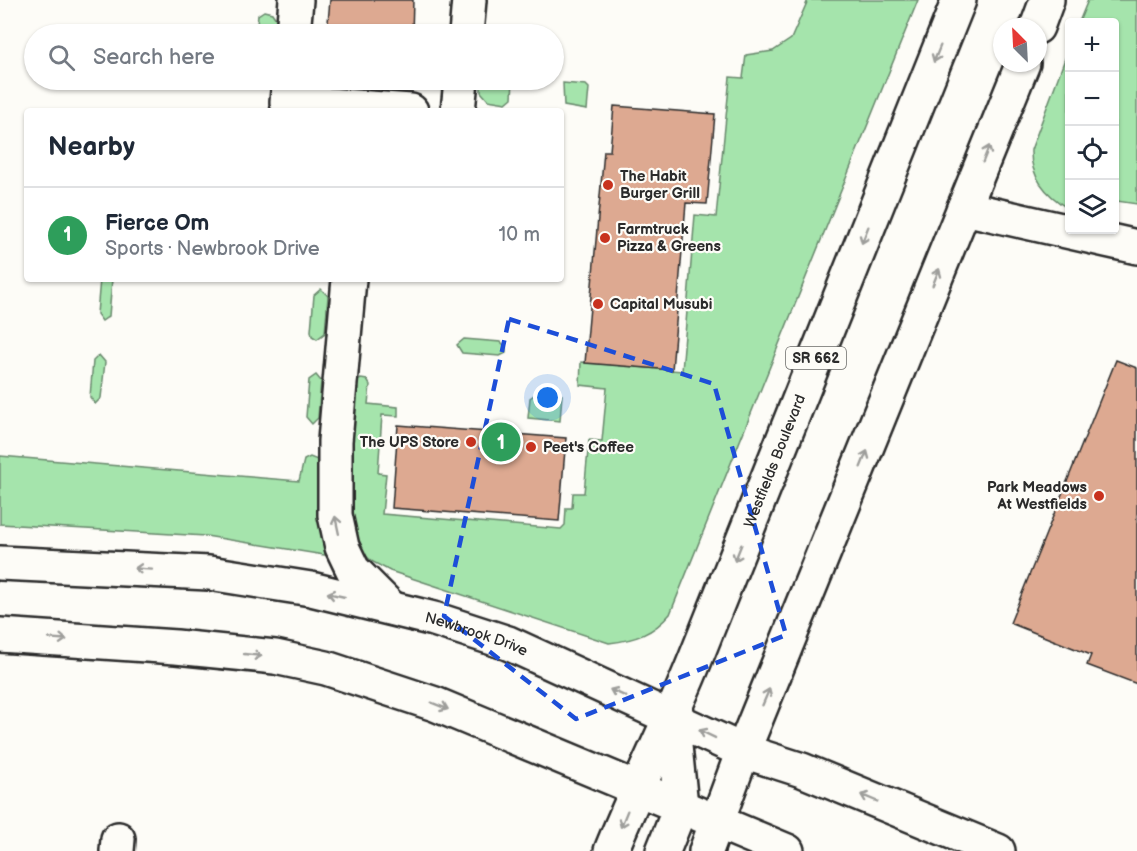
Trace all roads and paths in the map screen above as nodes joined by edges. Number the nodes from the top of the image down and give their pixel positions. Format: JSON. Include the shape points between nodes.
{"nodes":[{"id":1,"x":296,"y":0,"type":"edge"},
{"id":2,"x":469,"y":0,"type":"edge"},
{"id":3,"x":959,"y":0,"type":"edge"},
{"id":4,"x":1047,"y":0,"type":"edge"},
{"id":5,"x":1040,"y":18,"type":"edge"},
{"id":6,"x":294,"y":24,"type":"edge"},
{"id":7,"x":467,"y":24,"type":"edge"},
{"id":8,"x":1019,"y":72,"type":"edge"},
{"id":9,"x":288,"y":90,"type":"edge"},
{"id":10,"x":460,"y":90,"type":"edge"},
{"id":11,"x":344,"y":108,"type":"edge"},
{"id":12,"x":458,"y":108,"type":"edge"},
{"id":13,"x":964,"y":208,"type":"junction"},
{"id":14,"x":1137,"y":247,"type":"edge"},
{"id":15,"x":349,"y":282,"type":"edge"},
{"id":16,"x":0,"y":563,"type":"edge"},
{"id":17,"x":390,"y":607,"type":"junction"},
{"id":18,"x":0,"y":635,"type":"edge"},
{"id":19,"x":672,"y":716,"type":"junction"},
{"id":20,"x":743,"y":751,"type":"junction"},
{"id":21,"x":637,"y":787,"type":"junction"},
{"id":22,"x":681,"y":806,"type":"junction"},
{"id":23,"x":711,"y":836,"type":"edge"},
{"id":24,"x":611,"y":851,"type":"edge"},
{"id":25,"x":663,"y":851,"type":"edge"},
{"id":26,"x":787,"y":851,"type":"edge"},
{"id":27,"x":998,"y":851,"type":"edge"}],
"edges":[{"from":1,"to":6,"type":"main road"},
{"from":2,"to":7,"type":"main road"},
{"from":3,"to":19,"type":"main road","name":"Westfields Boulevard","number":"SR 662","one_way":true},
{"from":4,"to":5,"type":"main road"},
{"from":13,"to":8,"type":"main road","one_way":true},
{"from":9,"to":11,"type":"main road","via":[[287,102]]},
{"from":10,"to":12,"type":"main road"},
{"from":13,"to":14,"type":"main road"},
{"from":20,"to":13,"type":"main road","one_way":true},
{"from":17,"to":15,"type":"main road","one_way":true,"via":[[353,570],[342,547],[335,515],[335,441]]},
{"from":17,"to":16,"type":"main road","name":"Newbrook Drive","one_way":true,"via":[[311,589],[209,573]]},
{"from":19,"to":17,"type":"main road","name":"Newbrook Drive","one_way":true,"via":[[508,643]]},
{"from":18,"to":21,"type":"main road","one_way":true,"via":[[198,649],[275,657],[326,668],[435,704]]},
{"from":20,"to":19,"type":"main road","name":"Newbrook Drive","one_way":true},
{"from":19,"to":21,"type":"main road","name":"Westfields Boulevard","number":"SR 662"},
{"from":19,"to":22,"type":"main road"},
{"from":20,"to":23,"type":"main road"},
{"from":27,"to":20,"type":"main road","name":"Newbrook Drive","one_way":true,"via":[[802,770]]},
{"from":21,"to":22,"type":"main road"},
{"from":21,"to":24,"type":"main road","name":"Westfields Boulevard","number":"SR 662","one_way":true},
{"from":22,"to":23,"type":"main road"},
{"from":22,"to":25,"type":"main road"},
{"from":23,"to":26,"type":"main road"}]}
